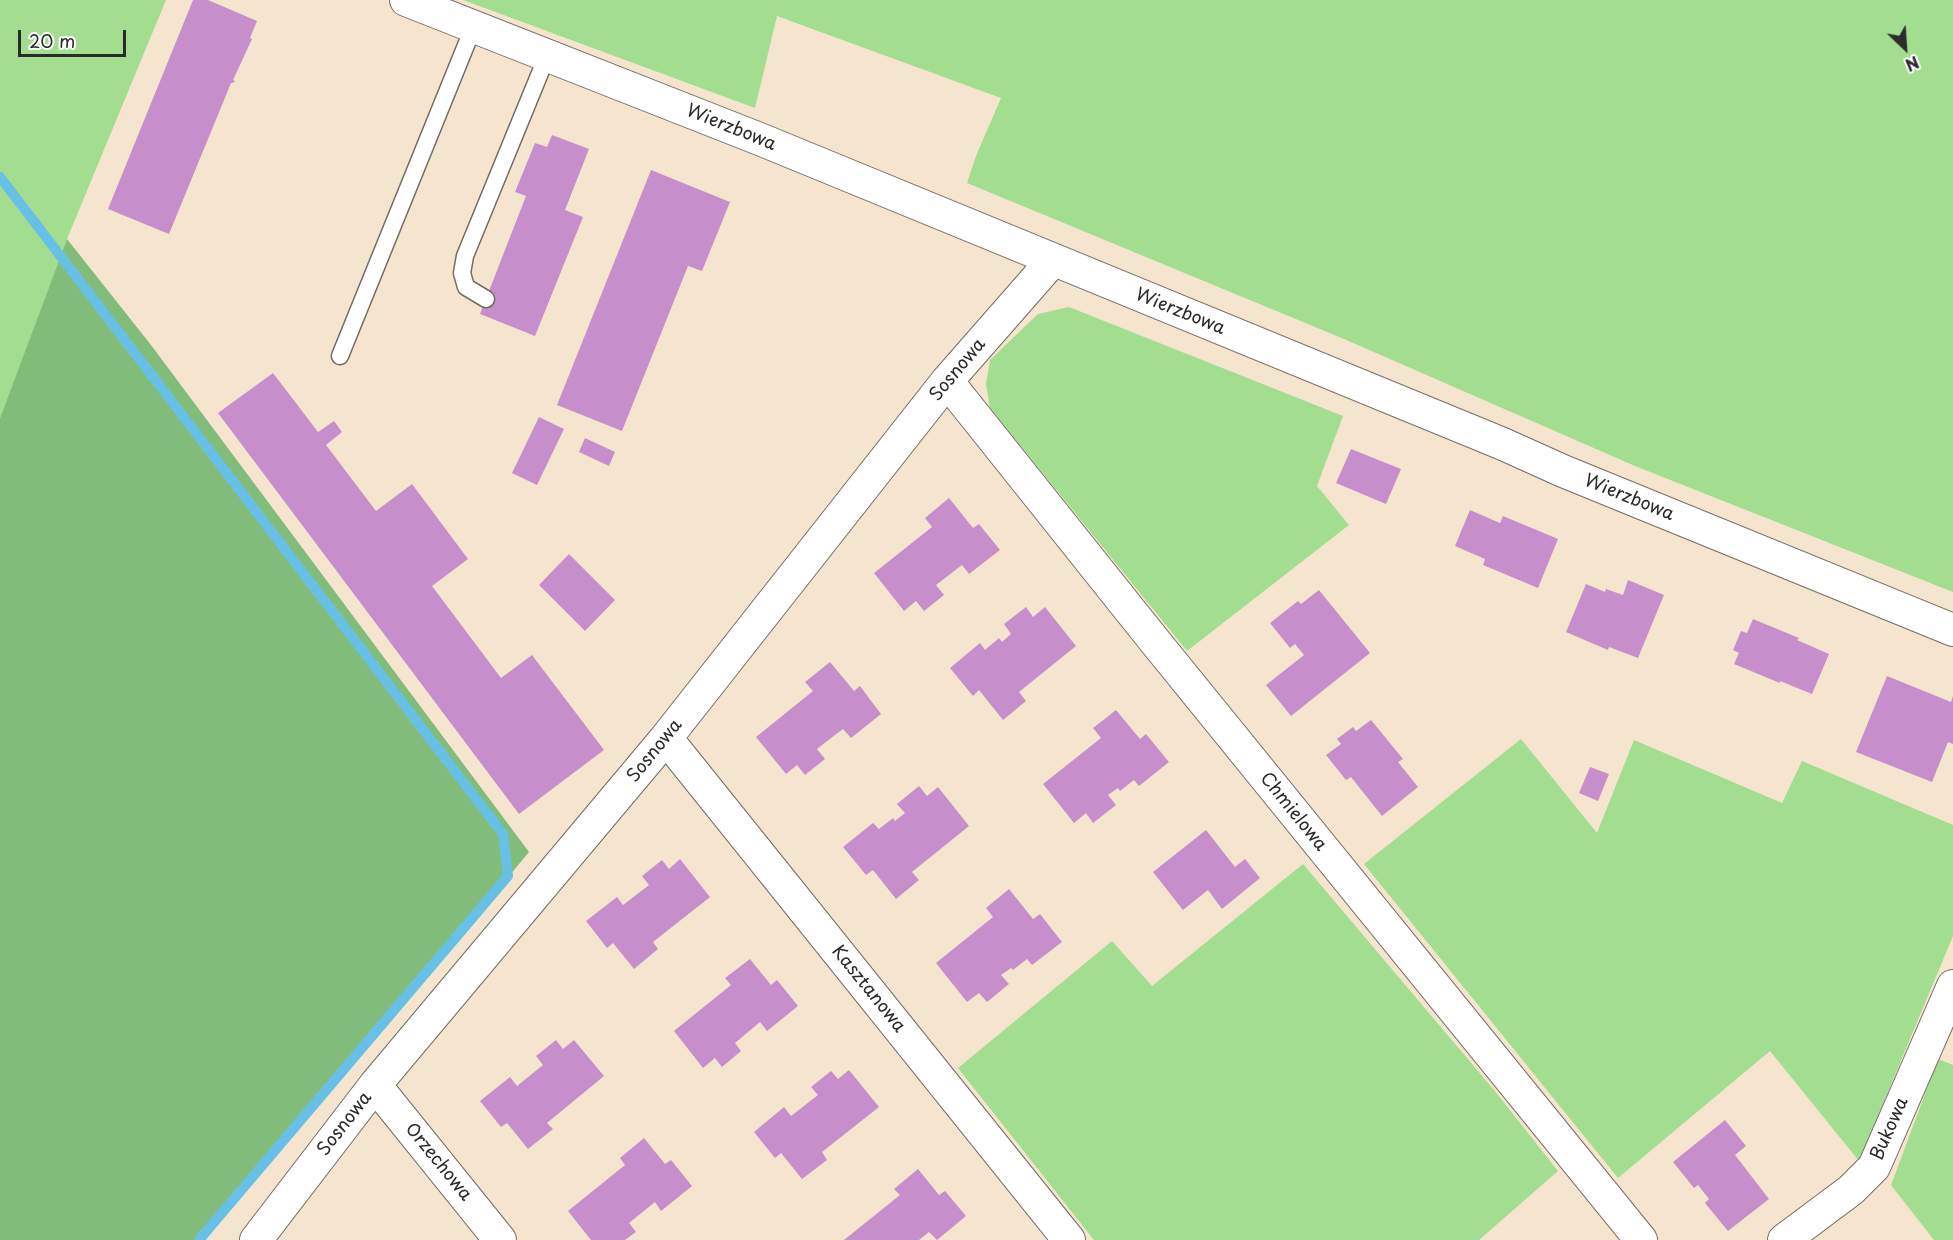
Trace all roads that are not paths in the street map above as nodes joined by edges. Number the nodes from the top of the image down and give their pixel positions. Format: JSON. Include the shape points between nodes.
{"nodes":[{"id":1,"x":406,"y":0,"type":"edge"},
{"id":2,"x":473,"y":28,"type":"junction"},
{"id":3,"x":547,"y":56,"type":"junction"},
{"id":4,"x":1053,"y":260,"type":"junction"},
{"id":5,"x":486,"y":299,"type":"dead end"},
{"id":6,"x":340,"y":356,"type":"dead end"},
{"id":7,"x":947,"y":381,"type":"junction"},
{"id":8,"x":1953,"y":630,"type":"edge"},
{"id":9,"x":666,"y":738,"type":"junction"},
{"id":10,"x":1953,"y":986,"type":"edge"},
{"id":11,"x":375,"y":1085,"type":"junction"},
{"id":12,"x":256,"y":1240,"type":"edge"},
{"id":13,"x":500,"y":1240,"type":"edge"},
{"id":14,"x":1069,"y":1240,"type":"edge"},
{"id":15,"x":1641,"y":1240,"type":"edge"},
{"id":16,"x":1784,"y":1240,"type":"edge"}],
"edges":[{"from":1,"to":2,"type":"street","name":"Wierzbowa"},
{"from":2,"to":3,"type":"street","name":"Wierzbowa"},
{"from":2,"to":6,"type":"lane"},
{"from":3,"to":4,"type":"street","name":"Wierzbowa"},
{"from":3,"to":5,"type":"lane","via":[[465,256],[462,273],[466,287]]},
{"from":4,"to":7,"type":"street","name":"Sosnowa"},
{"from":4,"to":8,"type":"street","name":"Wierzbowa"},
{"from":7,"to":9,"type":"street","name":"Sosnowa"},
{"from":7,"to":15,"type":"street","name":"Chmielowa"},
{"from":9,"to":11,"type":"street","name":"Sosnowa"},
{"from":9,"to":14,"type":"street","name":"Kasztanowa"},
{"from":10,"to":16,"type":"street","name":"Bukowa","via":[[1874,1167],[1851,1190]]},
{"from":11,"to":12,"type":"street","name":"Sosnowa"},
{"from":11,"to":13,"type":"street","name":"Orzechowa"}]}
